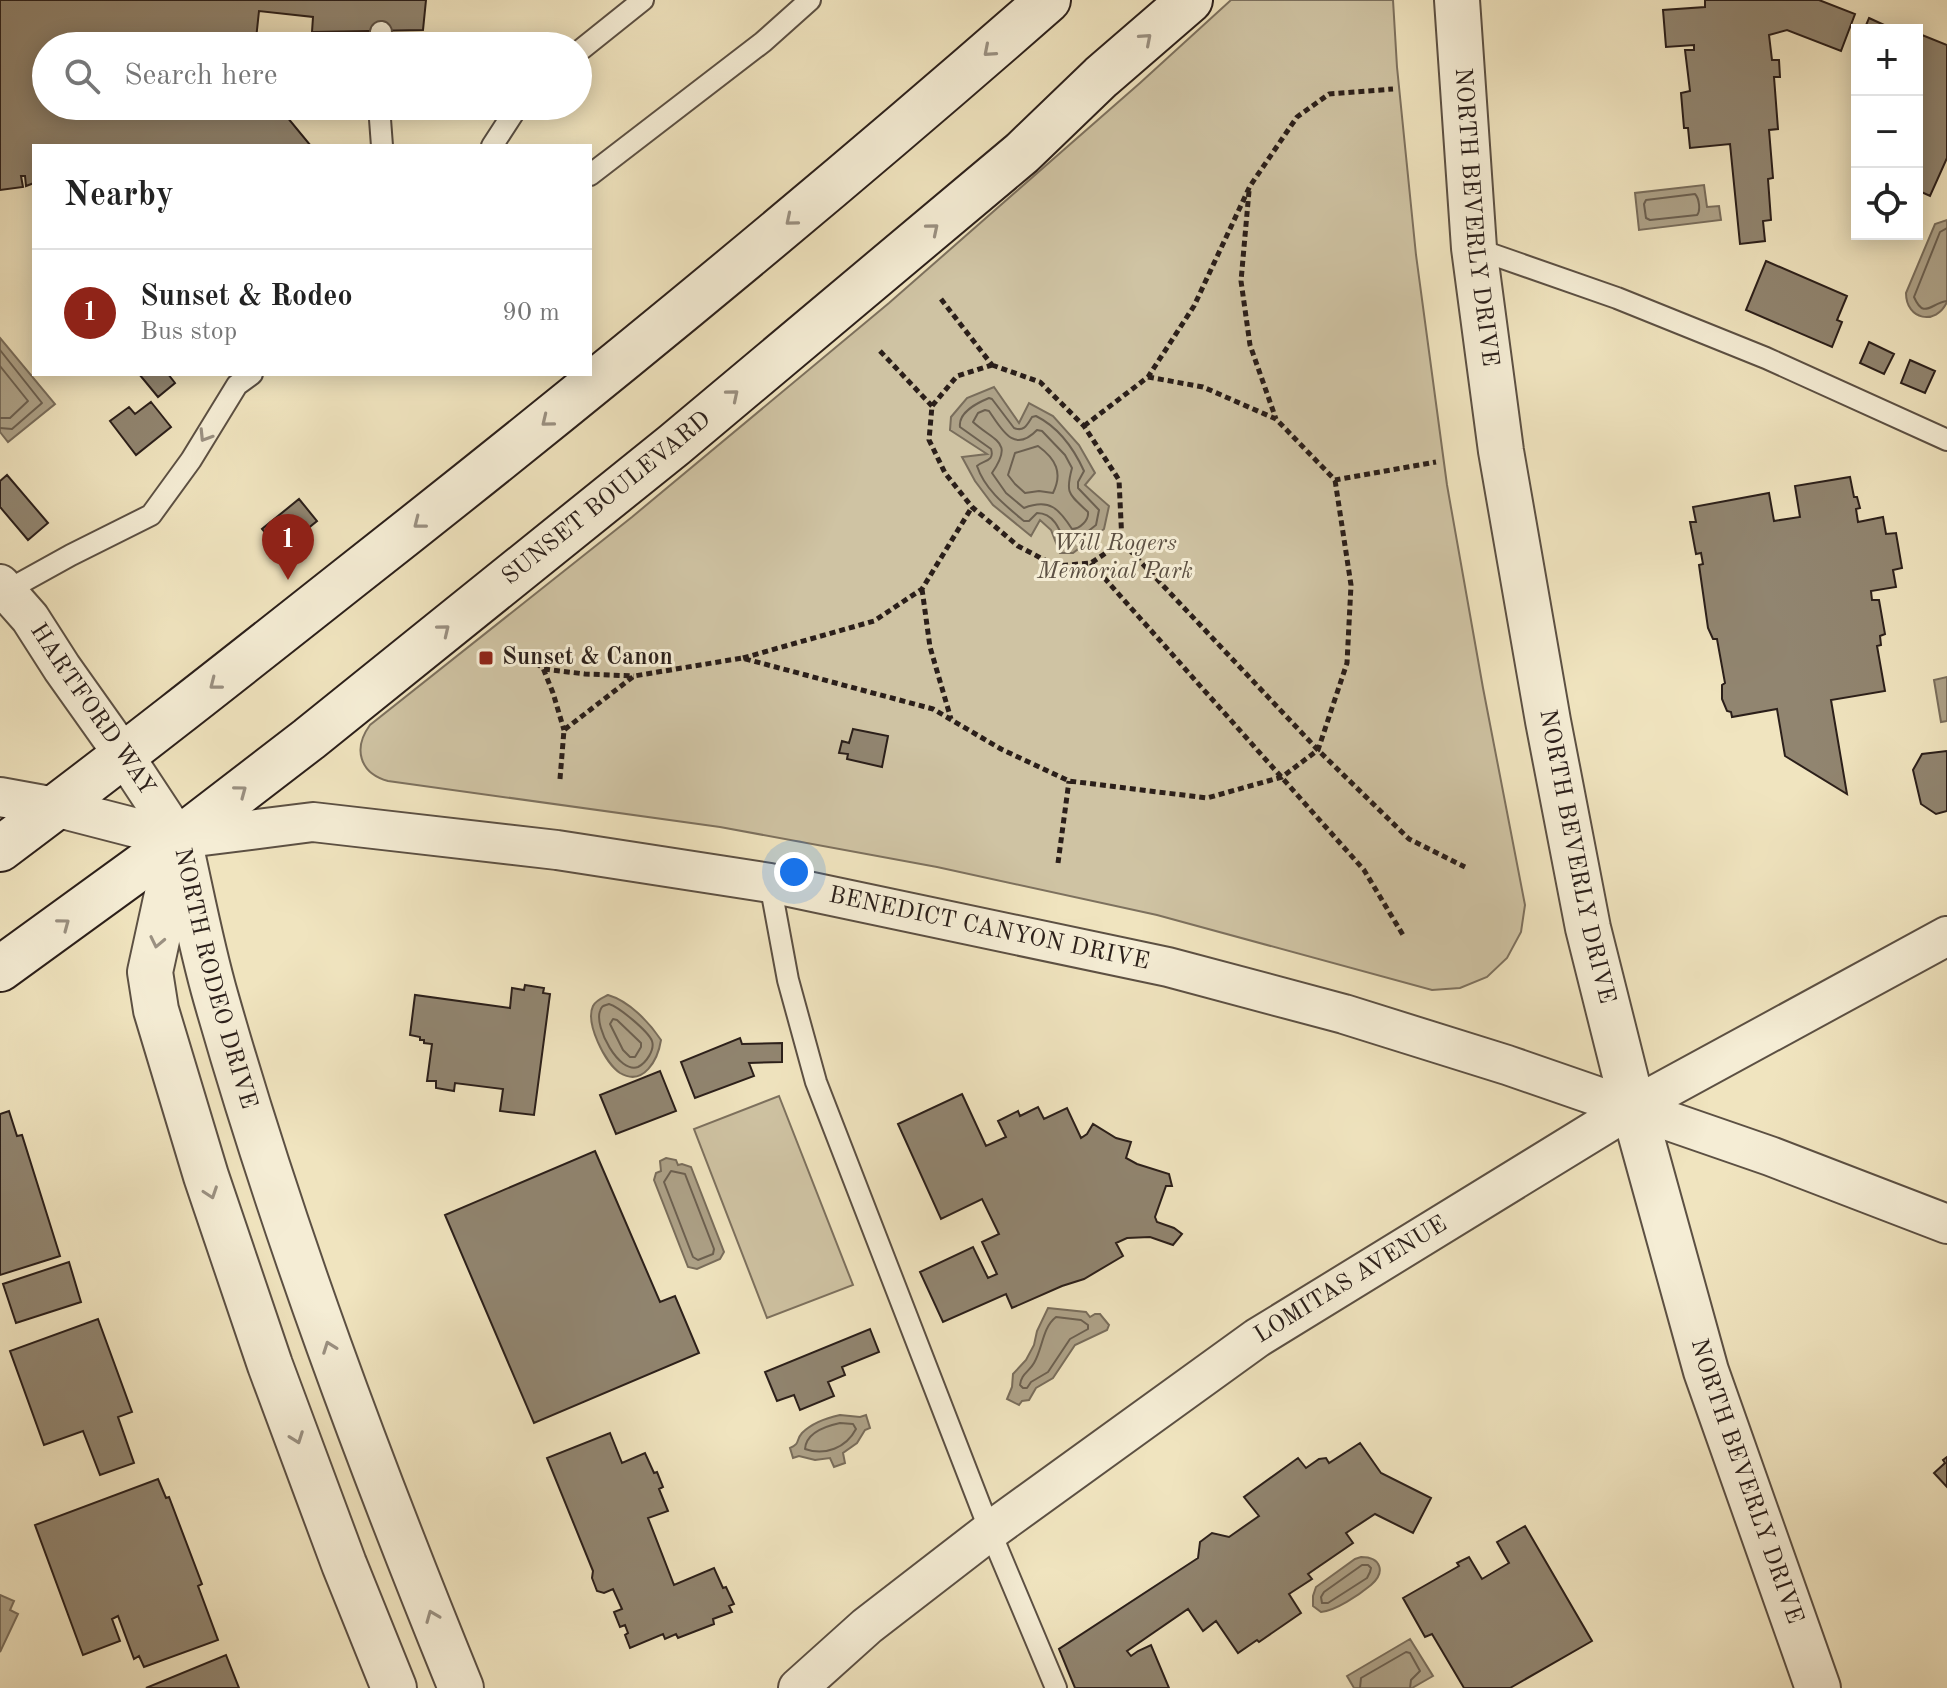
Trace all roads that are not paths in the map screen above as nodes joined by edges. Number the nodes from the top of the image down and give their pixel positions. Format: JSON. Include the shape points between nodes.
{"nodes":[{"id":1,"x":643,"y":0,"type":"edge"},
{"id":2,"x":810,"y":0,"type":"edge"},
{"id":3,"x":1048,"y":0,"type":"edge"},
{"id":4,"x":1190,"y":0,"type":"edge"},
{"id":5,"x":1457,"y":0,"type":"edge"},
{"id":6,"x":592,"y":41,"type":"edge"},
{"id":7,"x":380,"y":120,"type":"edge"},
{"id":8,"x":509,"y":120,"type":"edge"},
{"id":9,"x":382,"y":144,"type":"edge"},
{"id":10,"x":493,"y":144,"type":"edge"},
{"id":11,"x":592,"y":173,"type":"edge"},
{"id":12,"x":1474,"y":248,"type":"junction"},
{"id":13,"x":249,"y":376,"type":"edge"},
{"id":14,"x":1947,"y":440,"type":"edge"},
{"id":15,"x":3,"y":588,"type":"edge"},
{"id":16,"x":123,"y":754,"type":"junction"},
{"id":17,"x":0,"y":797,"type":"edge"},
{"id":18,"x":55,"y":807,"type":"junction"},
{"id":19,"x":179,"y":839,"type":"junction"},
{"id":20,"x":0,"y":849,"type":"edge"},
{"id":21,"x":770,"y":883,"type":"junction"},
{"id":22,"x":1947,"y":936,"type":"edge"},
{"id":23,"x":0,"y":969,"type":"edge"},
{"id":24,"x":1633,"y":1107,"type":"junction"},
{"id":25,"x":1947,"y":1224,"type":"edge"},
{"id":26,"x":990,"y":1531,"type":"junction"},
{"id":27,"x":394,"y":1688,"type":"edge"},
{"id":28,"x":461,"y":1688,"type":"edge"},
{"id":29,"x":798,"y":1688,"type":"edge"},
{"id":30,"x":1056,"y":1688,"type":"edge"},
{"id":31,"x":1818,"y":1688,"type":"edge"}],
"edges":[{"from":1,"to":6,"type":"lane"},
{"from":2,"to":11,"type":"lane"},
{"from":3,"to":16,"type":"street","one_way":true,"via":[[612,369]]},
{"from":19,"to":4,"type":"street","name":"SUNSET BOULEVARD","one_way":true,"via":[[709,416],[1022,153]]},
{"from":5,"to":12,"type":"street","name":"NORTH BEVERLY DRIVE"},
{"from":7,"to":9,"type":"lane"},
{"from":8,"to":10,"type":"lane"},
{"from":12,"to":14,"type":"lane","via":[[1753,352]]},
{"from":12,"to":24,"type":"street","name":"NORTH BEVERLY DRIVE","via":[[1501,451],[1548,721],[1588,928]]},
{"from":13,"to":15,"type":"lane","one_way":true,"via":[[237,385],[151,515]]},
{"from":15,"to":16,"type":"street","name":"HARTFORD WAY","via":[[30,618]]},
{"from":16,"to":18,"type":"street"},
{"from":16,"to":19,"type":"street","name":"HARTFORD WAY"},
{"from":17,"to":18,"type":"street","name":"BENEDICT CANYON DRIVE"},
{"from":18,"to":19,"type":"street","name":"BENEDICT CANYON DRIVE"},
{"from":18,"to":20,"type":"street"},
{"from":19,"to":21,"type":"street","name":"BENEDICT CANYON DRIVE","via":[[313,822],[557,850]]},
{"from":23,"to":19,"type":"street","name":"SUNSET BOULEVARD","one_way":true},
{"from":19,"to":27,"type":"street","name":"NORTH RODEO DRIVE","one_way":true,"via":[[150,972],[156,1010],[270,1365]]},
{"from":28,"to":19,"type":"street","name":"NORTH RODEO DRIVE","one_way":true,"via":[[402,1542],[264,1158],[215,995]]},
{"from":21,"to":24,"type":"street","name":"BENEDICT CANYON DRIVE","via":[[1168,967],[1366,1020]]},
{"from":21,"to":26,"type":"lane","via":[[788,980],[816,1082]]},
{"from":22,"to":24,"type":"street","name":"LOMITAS AVENUE"},
{"from":24,"to":25,"type":"street","name":"BENEDICT CANYON DRIVE"},
{"from":24,"to":26,"type":"street","name":"LOMITAS AVENUE","via":[[1257,1338]]},
{"from":24,"to":31,"type":"street","name":"NORTH BEVERLY DRIVE","via":[[1709,1379]]},
{"from":26,"to":29,"type":"street","name":"LOMITAS AVENUE","via":[[867,1626]]},
{"from":26,"to":30,"type":"lane"}]}
